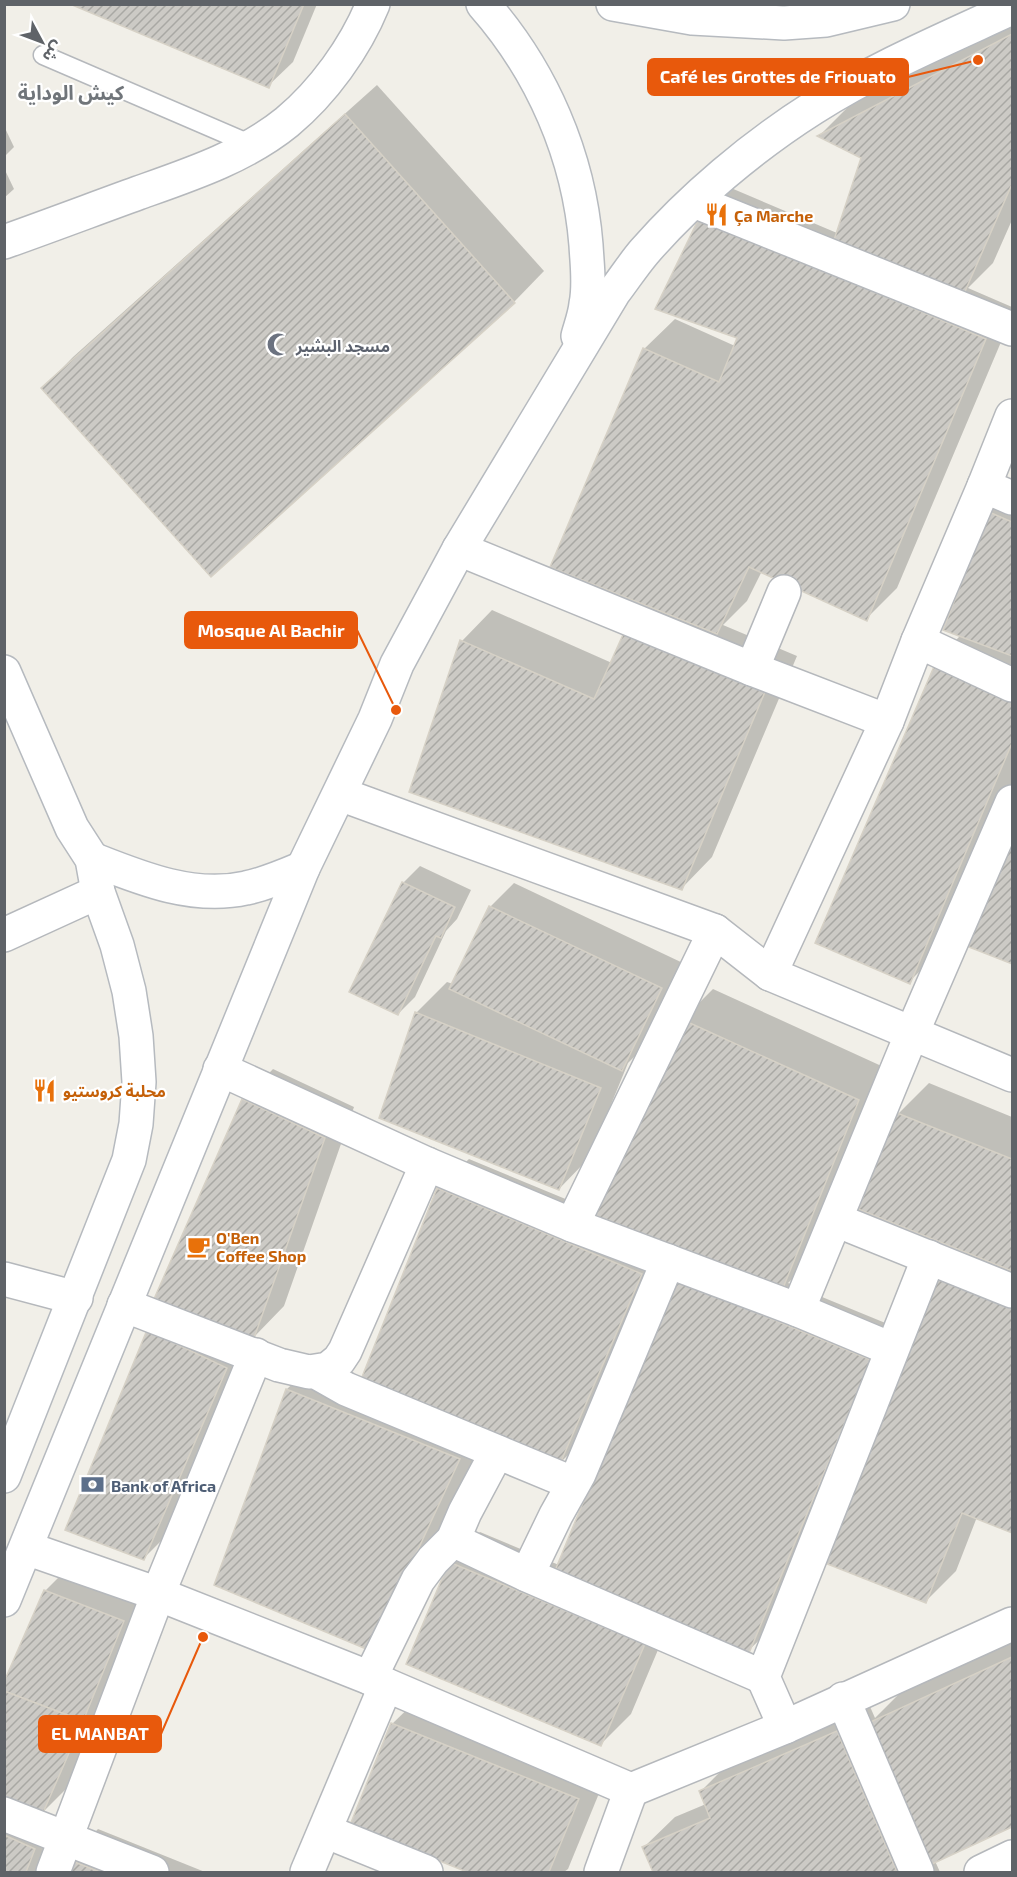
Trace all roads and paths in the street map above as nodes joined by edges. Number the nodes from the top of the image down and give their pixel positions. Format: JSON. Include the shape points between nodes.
{"nodes":[{"id":1,"x":373,"y":4,"type":"edge"},
{"id":2,"x":483,"y":4,"type":"edge"},
{"id":3,"x":613,"y":4,"type":"edge"},
{"id":4,"x":893,"y":4,"type":"edge"},
{"id":5,"x":1012,"y":8,"type":"edge"},
{"id":6,"x":711,"y":11,"type":"edge"},
{"id":7,"x":43,"y":55,"type":"dead end"},
{"id":8,"x":252,"y":145,"type":"junction"},
{"id":9,"x":694,"y":201,"type":"junction"},
{"id":10,"x":4,"y":242,"type":"edge"},
{"id":11,"x":1012,"y":329,"type":"edge"},
{"id":12,"x":572,"y":361,"type":"junction"},
{"id":13,"x":1012,"y":416,"type":"edge"},
{"id":14,"x":998,"y":492,"type":"edge"},
{"id":15,"x":459,"y":549,"type":"junction"},
{"id":16,"x":784,"y":592,"type":"dead end"},
{"id":17,"x":918,"y":641,"type":"junction"},
{"id":18,"x":752,"y":669,"type":"junction"},
{"id":19,"x":4,"y":672,"type":"edge"},
{"id":20,"x":1012,"y":685,"type":"edge"},
{"id":21,"x":887,"y":720,"type":"junction"},
{"id":22,"x":14,"y":721,"type":"edge"},
{"id":23,"x":340,"y":794,"type":"junction"},
{"id":24,"x":1012,"y":802,"type":"edge"},
{"id":25,"x":92,"y":859,"type":"junction"},
{"id":26,"x":303,"y":868,"type":"junction"},
{"id":27,"x":98,"y":892,"type":"junction"},
{"id":28,"x":715,"y":931,"type":"junction"},
{"id":29,"x":4,"y":935,"type":"edge"},
{"id":30,"x":770,"y":974,"type":"junction"},
{"id":31,"x":912,"y":1033,"type":"junction"},
{"id":32,"x":220,"y":1069,"type":"junction"},
{"id":33,"x":1012,"y":1075,"type":"edge"},
{"id":34,"x":427,"y":1164,"type":"junction"},
{"id":35,"x":836,"y":1220,"type":"junction"},
{"id":36,"x":572,"y":1226,"type":"junction"},
{"id":37,"x":929,"y":1257,"type":"junction"},
{"id":38,"x":668,"y":1261,"type":"junction"},
{"id":39,"x":4,"y":1279,"type":"edge"},
{"id":40,"x":1012,"y":1291,"type":"edge"},
{"id":41,"x":76,"y":1298,"type":"junction"},
{"id":42,"x":124,"y":1305,"type":"junction"},
{"id":43,"x":798,"y":1310,"type":"junction"},
{"id":44,"x":891,"y":1349,"type":"junction"},
{"id":45,"x":256,"y":1355,"type":"junction"},
{"id":46,"x":316,"y":1372,"type":"junction"},
{"id":47,"x":496,"y":1452,"type":"junction"},
{"id":48,"x":4,"y":1476,"type":"edge"},
{"id":49,"x":572,"y":1483,"type":"junction"},
{"id":50,"x":453,"y":1540,"type":"junction"},
{"id":51,"x":26,"y":1548,"type":"junction"},
{"id":52,"x":527,"y":1575,"type":"junction"},
{"id":53,"x":158,"y":1594,"type":"junction"},
{"id":54,"x":4,"y":1600,"type":"edge"},
{"id":55,"x":1012,"y":1624,"type":"edge"},
{"id":56,"x":763,"y":1677,"type":"junction"},
{"id":57,"x":378,"y":1682,"type":"junction"},
{"id":58,"x":843,"y":1699,"type":"junction"},
{"id":59,"x":785,"y":1726,"type":"junction"},
{"id":60,"x":631,"y":1790,"type":"junction"},
{"id":61,"x":4,"y":1814,"type":"edge"},
{"id":62,"x":325,"y":1832,"type":"junction"},
{"id":63,"x":68,"y":1838,"type":"junction"},
{"id":64,"x":1012,"y":1857,"type":"edge"},
{"id":65,"x":419,"y":1871,"type":"edge"},
{"id":66,"x":53,"y":1872,"type":"edge"},
{"id":67,"x":152,"y":1872,"type":"edge"},
{"id":68,"x":307,"y":1872,"type":"edge"},
{"id":69,"x":601,"y":1872,"type":"edge"},
{"id":70,"x":917,"y":1872,"type":"edge"},
{"id":71,"x":981,"y":1872,"type":"edge"}],
"edges":[{"from":1,"to":8,"type":"street","via":[[347,52],[317,93],[286,122]]},
{"from":2,"to":12,"type":"street","via":[[529,69],[559,126],[576,178],[584,217],[587,303]]},
{"from":3,"to":6,"type":"street","via":[[692,18]]},
{"from":4,"to":6,"type":"street","via":[[826,20],[784,23]]},
{"from":5,"to":9,"type":"street","via":[[885,68],[813,108],[763,143]]},
{"from":7,"to":8,"type":"lane"},
{"from":8,"to":10,"type":"street","via":[[193,173]]},
{"from":9,"to":11,"type":"street"},
{"from":9,"to":12,"type":"street","via":[[644,252]]},
{"from":12,"to":15,"type":"street"},
{"from":13,"to":14,"type":"street"},
{"from":14,"to":17,"type":"street"},
{"from":15,"to":18,"type":"street"},
{"from":15,"to":23,"type":"street","via":[[397,664]]},
{"from":16,"to":18,"type":"street"},
{"from":17,"to":20,"type":"street"},
{"from":17,"to":21,"type":"street"},
{"from":18,"to":21,"type":"street"},
{"from":19,"to":22,"type":"street"},
{"from":21,"to":30,"type":"street"},
{"from":22,"to":25,"type":"street"},
{"from":23,"to":26,"type":"street"},
{"from":23,"to":28,"type":"street"},
{"from":24,"to":31,"type":"street"},
{"from":25,"to":26,"type":"street","via":[[149,881],[212,891],[244,889]]},
{"from":25,"to":27,"type":"street"},
{"from":26,"to":32,"type":"street"},
{"from":27,"to":29,"type":"street"},
{"from":27,"to":41,"type":"street","via":[[129,991],[139,1082],[129,1160]]},
{"from":28,"to":30,"type":"street"},
{"from":28,"to":36,"type":"street"},
{"from":30,"to":31,"type":"street"},
{"from":31,"to":33,"type":"street"},
{"from":31,"to":35,"type":"street"},
{"from":32,"to":34,"type":"street"},
{"from":32,"to":42,"type":"street"},
{"from":34,"to":36,"type":"street"},
{"from":34,"to":46,"type":"street","via":[[345,1351],[328,1369]]},
{"from":35,"to":37,"type":"street"},
{"from":35,"to":43,"type":"street"},
{"from":36,"to":38,"type":"street"},
{"from":37,"to":40,"type":"street"},
{"from":37,"to":44,"type":"street"},
{"from":38,"to":43,"type":"street"},
{"from":38,"to":49,"type":"street"},
{"from":39,"to":41,"type":"street"},
{"from":41,"to":48,"type":"street"},
{"from":42,"to":45,"type":"street"},
{"from":42,"to":51,"type":"street"},
{"from":43,"to":44,"type":"street"},
{"from":44,"to":56,"type":"street"},
{"from":45,"to":46,"type":"street","via":[[279,1365]]},
{"from":45,"to":53,"type":"street"},
{"from":46,"to":47,"type":"street","via":[[345,1389]]},
{"from":47,"to":49,"type":"street"},
{"from":47,"to":50,"type":"street"},
{"from":49,"to":52,"type":"street"},
{"from":50,"to":52,"type":"street"},
{"from":50,"to":57,"type":"street","via":[[418,1580]]},
{"from":51,"to":53,"type":"street"},
{"from":51,"to":54,"type":"street"},
{"from":52,"to":56,"type":"street"},
{"from":53,"to":57,"type":"street"},
{"from":53,"to":63,"type":"street"},
{"from":55,"to":58,"type":"street"},
{"from":56,"to":59,"type":"street"},
{"from":57,"to":60,"type":"street"},
{"from":57,"to":62,"type":"street"},
{"from":58,"to":59,"type":"street"},
{"from":58,"to":70,"type":"street"},
{"from":59,"to":60,"type":"street"},
{"from":60,"to":69,"type":"street"},
{"from":61,"to":63,"type":"street"},
{"from":62,"to":65,"type":"street"},
{"from":62,"to":68,"type":"street"},
{"from":63,"to":66,"type":"street"},
{"from":63,"to":67,"type":"street"},
{"from":64,"to":71,"type":"street"}]}
